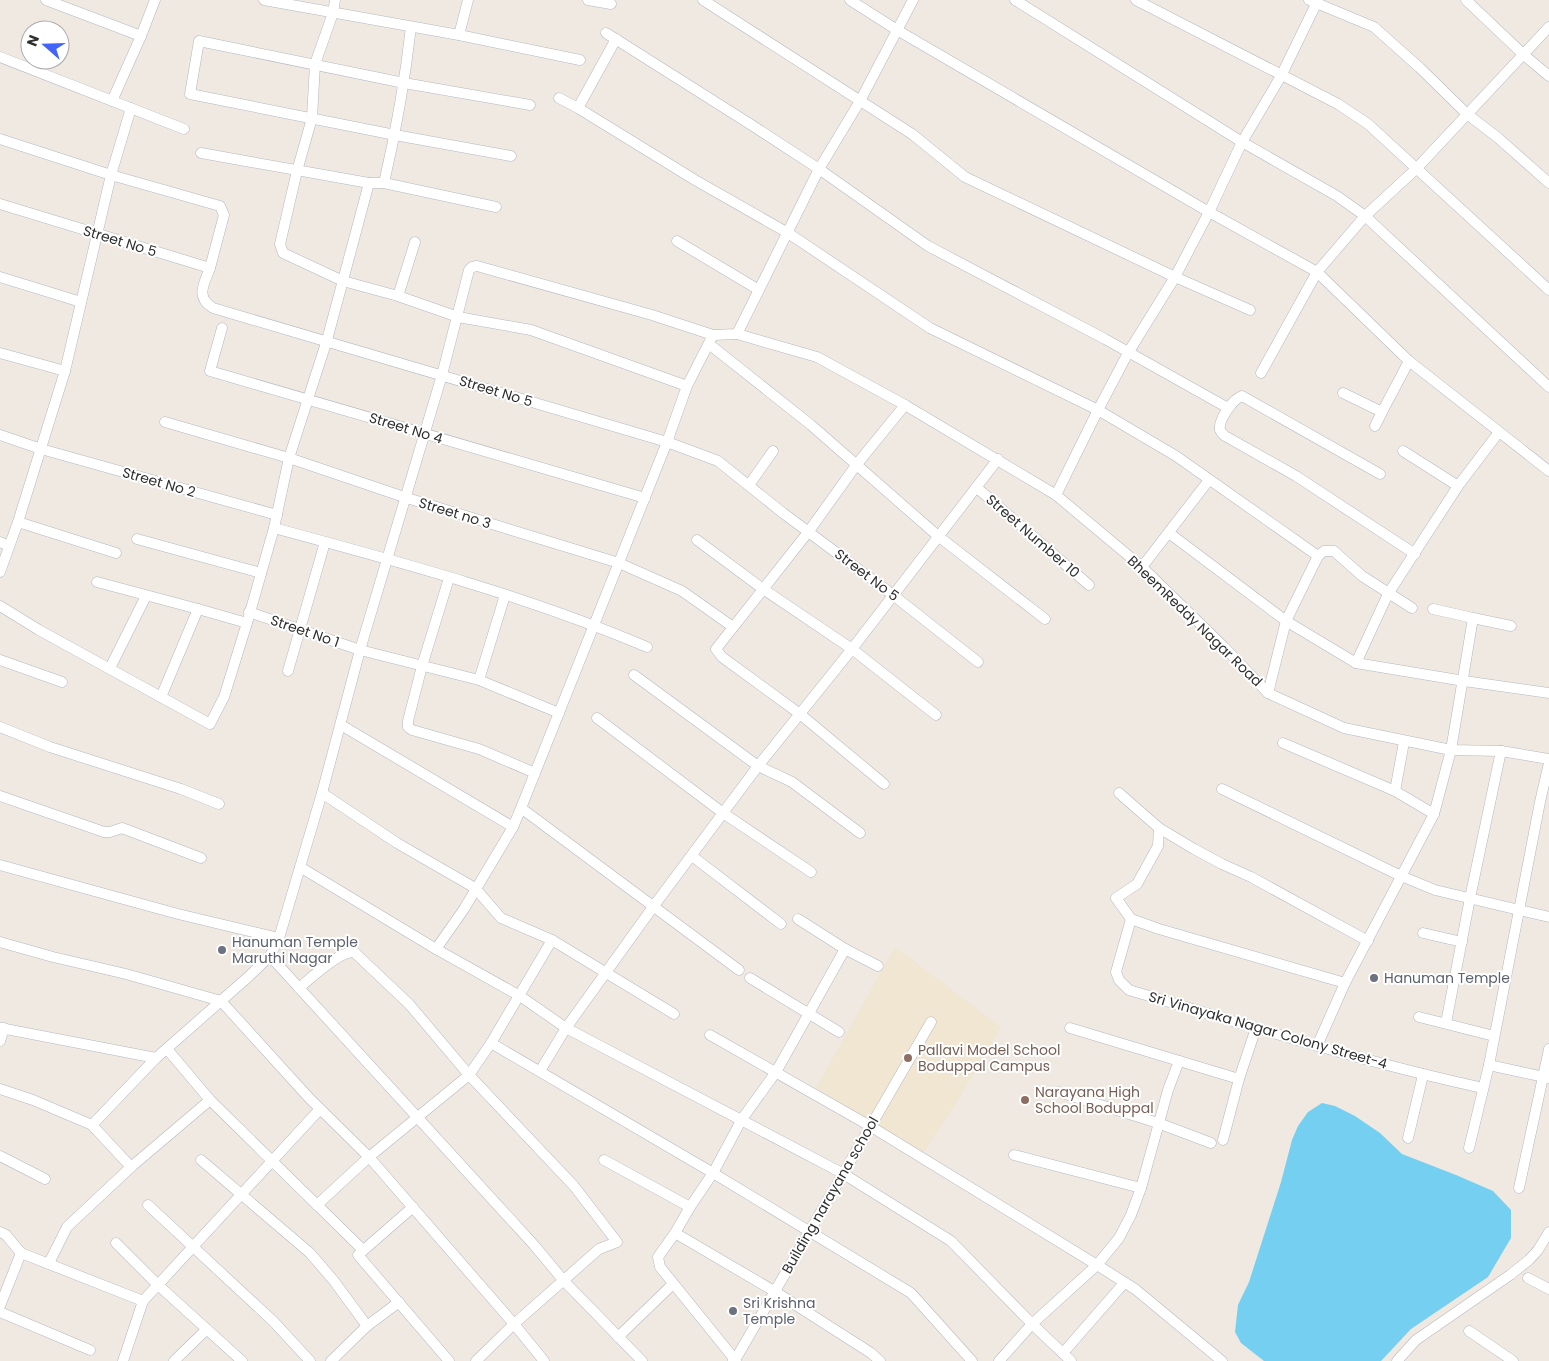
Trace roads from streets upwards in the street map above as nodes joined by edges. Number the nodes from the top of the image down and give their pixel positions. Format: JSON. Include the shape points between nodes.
{"nodes":[{"id":1,"x":46,"y":0,"type":"edge"},
{"id":2,"x":154,"y":0,"type":"edge"},
{"id":3,"x":264,"y":0,"type":"edge"},
{"id":4,"x":335,"y":0,"type":"edge"},
{"id":5,"x":468,"y":0,"type":"edge"},
{"id":6,"x":588,"y":0,"type":"edge"},
{"id":7,"x":703,"y":0,"type":"edge"},
{"id":8,"x":850,"y":0,"type":"edge"},
{"id":9,"x":913,"y":0,"type":"edge"},
{"id":10,"x":1015,"y":0,"type":"edge"},
{"id":11,"x":1136,"y":0,"type":"edge"},
{"id":12,"x":1466,"y":0,"type":"edge"},
{"id":13,"x":1314,"y":1,"type":"edge"},
{"id":14,"x":611,"y":4,"type":"dead end"},
{"id":15,"x":332,"y":12,"type":"junction"},
{"id":16,"x":411,"y":27,"type":"junction"},
{"id":17,"x":1549,"y":27,"type":"edge"},
{"id":18,"x":897,"y":30,"type":"junction"},
{"id":19,"x":606,"y":33,"type":"dead end"},
{"id":20,"x":459,"y":35,"type":"junction"},
{"id":21,"x":141,"y":36,"type":"junction"},
{"id":22,"x":616,"y":39,"type":"junction"},
{"id":23,"x":1524,"y":56,"type":"junction"},
{"id":24,"x":0,"y":57,"type":"edge"},
{"id":25,"x":580,"y":60,"type":"dead end"},
{"id":26,"x":316,"y":64,"type":"junction"},
{"id":27,"x":1281,"y":76,"type":"junction"},
{"id":28,"x":1549,"y":76,"type":"edge"},
{"id":29,"x":404,"y":82,"type":"junction"},
{"id":30,"x":559,"y":98,"type":"dead end"},
{"id":31,"x":860,"y":101,"type":"junction"},
{"id":32,"x":112,"y":102,"type":"junction"},
{"id":33,"x":530,"y":104,"type":"dead end"},
{"id":34,"x":131,"y":108,"type":"junction"},
{"id":35,"x":578,"y":108,"type":"junction"},
{"id":36,"x":1467,"y":114,"type":"junction"},
{"id":37,"x":312,"y":118,"type":"junction"},
{"id":38,"x":184,"y":128,"type":"dead end"},
{"id":39,"x":395,"y":135,"type":"junction"},
{"id":40,"x":0,"y":138,"type":"edge"},
{"id":41,"x":1242,"y":142,"type":"junction"},
{"id":42,"x":201,"y":153,"type":"dead end"},
{"id":43,"x":510,"y":156,"type":"dead end"},
{"id":44,"x":819,"y":169,"type":"junction"},
{"id":45,"x":1416,"y":169,"type":"junction"},
{"id":46,"x":297,"y":171,"type":"junction"},
{"id":47,"x":111,"y":175,"type":"junction"},
{"id":48,"x":369,"y":182,"type":"junction"},
{"id":49,"x":384,"y":182,"type":"junction"},
{"id":50,"x":1549,"y":183,"type":"edge"},
{"id":51,"x":0,"y":204,"type":"edge"},
{"id":52,"x":496,"y":207,"type":"dead end"},
{"id":53,"x":1209,"y":212,"type":"junction"},
{"id":54,"x":1365,"y":216,"type":"junction"},
{"id":55,"x":788,"y":233,"type":"junction"},
{"id":56,"x":97,"y":234,"type":"junction"},
{"id":57,"x":677,"y":241,"type":"dead end"},
{"id":58,"x":415,"y":242,"type":"dead end"},
{"id":59,"x":210,"y":268,"type":"junction"},
{"id":60,"x":1316,"y":272,"type":"junction"},
{"id":61,"x":0,"y":277,"type":"edge"},
{"id":62,"x":1175,"y":277,"type":"junction"},
{"id":63,"x":343,"y":281,"type":"junction"},
{"id":64,"x":759,"y":290,"type":"junction"},
{"id":65,"x":1549,"y":290,"type":"edge"},
{"id":66,"x":398,"y":296,"type":"junction"},
{"id":67,"x":81,"y":302,"type":"junction"},
{"id":68,"x":1250,"y":310,"type":"dead end"},
{"id":69,"x":458,"y":317,"type":"junction"},
{"id":70,"x":222,"y":328,"type":"dead end"},
{"id":71,"x":737,"y":334,"type":"junction"},
{"id":72,"x":327,"y":340,"type":"junction"},
{"id":73,"x":711,"y":340,"type":"junction"},
{"id":74,"x":0,"y":353,"type":"edge"},
{"id":75,"x":1128,"y":353,"type":"junction"},
{"id":76,"x":1409,"y":361,"type":"junction"},
{"id":77,"x":64,"y":371,"type":"junction"},
{"id":78,"x":1260,"y":373,"type":"dead end"},
{"id":79,"x":442,"y":374,"type":"junction"},
{"id":80,"x":688,"y":386,"type":"junction"},
{"id":81,"x":1549,"y":387,"type":"edge"},
{"id":82,"x":1343,"y":393,"type":"dead end"},
{"id":83,"x":308,"y":399,"type":"junction"},
{"id":84,"x":905,"y":405,"type":"junction"},
{"id":85,"x":1228,"y":408,"type":"junction"},
{"id":86,"x":1098,"y":410,"type":"junction"},
{"id":87,"x":1382,"y":412,"type":"junction"},
{"id":88,"x":165,"y":422,"type":"dead end"},
{"id":89,"x":1375,"y":426,"type":"dead end"},
{"id":90,"x":1499,"y":432,"type":"junction"},
{"id":91,"x":424,"y":433,"type":"junction"},
{"id":92,"x":0,"y":436,"type":"edge"},
{"id":93,"x":667,"y":442,"type":"junction"},
{"id":94,"x":41,"y":449,"type":"junction"},
{"id":95,"x":773,"y":451,"type":"dead end"},
{"id":96,"x":1403,"y":451,"type":"dead end"},
{"id":97,"x":289,"y":458,"type":"junction"},
{"id":98,"x":998,"y":459,"type":"junction"},
{"id":99,"x":857,"y":464,"type":"junction"},
{"id":100,"x":1549,"y":471,"type":"edge"},
{"id":101,"x":1380,"y":474,"type":"dead end"},
{"id":102,"x":1209,"y":480,"type":"junction"},
{"id":103,"x":749,"y":485,"type":"junction"},
{"id":104,"x":1458,"y":486,"type":"junction"},
{"id":105,"x":976,"y":487,"type":"junction"},
{"id":106,"x":1056,"y":495,"type":"junction"},
{"id":107,"x":407,"y":498,"type":"junction"},
{"id":108,"x":645,"y":498,"type":"junction"},
{"id":109,"x":276,"y":515,"type":"junction"},
{"id":110,"x":18,"y":522,"type":"junction"},
{"id":111,"x":274,"y":528,"type":"junction"},
{"id":112,"x":809,"y":531,"type":"junction"},
{"id":113,"x":1169,"y":533,"type":"junction"},
{"id":114,"x":938,"y":536,"type":"junction"},
{"id":115,"x":137,"y":539,"type":"dead end"},
{"id":116,"x":697,"y":540,"type":"dead end"},
{"id":117,"x":325,"y":542,"type":"junction"},
{"id":118,"x":5,"y":544,"type":"edge"},
{"id":119,"x":116,"y":552,"type":"dead end"},
{"id":120,"x":1415,"y":554,"type":"junction"},
{"id":121,"x":1318,"y":556,"type":"junction"},
{"id":122,"x":388,"y":559,"type":"junction"},
{"id":123,"x":619,"y":563,"type":"junction"},
{"id":124,"x":1142,"y":567,"type":"junction"},
{"id":125,"x":0,"y":572,"type":"edge"},
{"id":126,"x":261,"y":573,"type":"junction"},
{"id":127,"x":449,"y":578,"type":"junction"},
{"id":128,"x":96,"y":582,"type":"dead end"},
{"id":129,"x":1089,"y":585,"type":"dead end"},
{"id":130,"x":763,"y":589,"type":"junction"},
{"id":131,"x":1388,"y":594,"type":"junction"},
{"id":132,"x":505,"y":595,"type":"junction"},
{"id":133,"x":893,"y":595,"type":"junction"},
{"id":134,"x":146,"y":596,"type":"junction"},
{"id":135,"x":0,"y":606,"type":"edge"},
{"id":136,"x":1412,"y":608,"type":"dead end"},
{"id":137,"x":198,"y":609,"type":"junction"},
{"id":138,"x":1433,"y":609,"type":"dead end"},
{"id":139,"x":249,"y":612,"type":"junction"},
{"id":140,"x":1473,"y":618,"type":"junction"},
{"id":141,"x":1045,"y":619,"type":"dead end"},
{"id":142,"x":1286,"y":621,"type":"junction"},
{"id":143,"x":247,"y":623,"type":"junction"},
{"id":144,"x":594,"y":624,"type":"junction"},
{"id":145,"x":1511,"y":626,"type":"dead end"},
{"id":146,"x":734,"y":627,"type":"junction"},
{"id":147,"x":301,"y":630,"type":"junction"},
{"id":148,"x":647,"y":646,"type":"dead end"},
{"id":149,"x":852,"y":649,"type":"junction"},
{"id":150,"x":360,"y":650,"type":"junction"},
{"id":151,"x":0,"y":660,"type":"edge"},
{"id":152,"x":978,"y":662,"type":"dead end"},
{"id":153,"x":1356,"y":663,"type":"junction"},
{"id":154,"x":422,"y":666,"type":"junction"},
{"id":155,"x":110,"y":668,"type":"junction"},
{"id":156,"x":288,"y":671,"type":"dead end"},
{"id":157,"x":634,"y":675,"type":"dead end"},
{"id":158,"x":479,"y":680,"type":"junction"},
{"id":159,"x":1464,"y":681,"type":"junction"},
{"id":160,"x":62,"y":682,"type":"dead end"},
{"id":161,"x":1268,"y":692,"type":"junction"},
{"id":162,"x":1549,"y":692,"type":"edge"},
{"id":163,"x":161,"y":697,"type":"junction"},
{"id":164,"x":559,"y":713,"type":"junction"},
{"id":165,"x":800,"y":714,"type":"junction"},
{"id":166,"x":936,"y":715,"type":"dead end"},
{"id":167,"x":597,"y":718,"type":"dead end"},
{"id":168,"x":341,"y":725,"type":"junction"},
{"id":169,"x":0,"y":727,"type":"edge"},
{"id":170,"x":1404,"y":742,"type":"junction"},
{"id":171,"x":1284,"y":743,"type":"dead end"},
{"id":172,"x":1451,"y":750,"type":"junction"},
{"id":173,"x":1501,"y":752,"type":"junction"},
{"id":174,"x":1549,"y":759,"type":"edge"},
{"id":175,"x":1549,"y":763,"type":"edge"},
{"id":176,"x":758,"y":766,"type":"junction"},
{"id":177,"x":535,"y":773,"type":"junction"},
{"id":178,"x":884,"y":784,"type":"dead end"},
{"id":179,"x":1222,"y":789,"type":"dead end"},
{"id":180,"x":1395,"y":791,"type":"junction"},
{"id":181,"x":322,"y":793,"type":"junction"},
{"id":182,"x":1119,"y":793,"type":"dead end"},
{"id":183,"x":0,"y":796,"type":"edge"},
{"id":184,"x":219,"y":804,"type":"dead end"},
{"id":185,"x":521,"y":808,"type":"junction"},
{"id":186,"x":723,"y":813,"type":"junction"},
{"id":187,"x":1434,"y":814,"type":"junction"},
{"id":188,"x":512,"y":827,"type":"junction"},
{"id":189,"x":1159,"y":828,"type":"junction"},
{"id":190,"x":860,"y":833,"type":"dead end"},
{"id":191,"x":692,"y":856,"type":"junction"},
{"id":192,"x":202,"y":858,"type":"dead end"},
{"id":193,"x":0,"y":866,"type":"edge"},
{"id":194,"x":300,"y":867,"type":"junction"},
{"id":195,"x":811,"y":872,"type":"dead end"},
{"id":196,"x":1401,"y":876,"type":"junction"},
{"id":197,"x":475,"y":888,"type":"junction"},
{"id":198,"x":1470,"y":898,"type":"junction"},
{"id":199,"x":653,"y":907,"type":"junction"},
{"id":200,"x":1519,"y":910,"type":"junction"},
{"id":201,"x":1549,"y":917,"type":"edge"},
{"id":202,"x":798,"y":919,"type":"dead end"},
{"id":203,"x":1131,"y":919,"type":"junction"},
{"id":204,"x":781,"y":924,"type":"dead end"},
{"id":205,"x":1422,"y":934,"type":"dead end"},
{"id":206,"x":279,"y":938,"type":"junction"},
{"id":207,"x":552,"y":940,"type":"junction"},
{"id":208,"x":1368,"y":941,"type":"junction"},
{"id":209,"x":0,"y":942,"type":"edge"},
{"id":210,"x":1462,"y":942,"type":"junction"},
{"id":211,"x":436,"y":948,"type":"junction"},
{"id":212,"x":845,"y":949,"type":"junction"},
{"id":213,"x":270,"y":956,"type":"junction"},
{"id":214,"x":878,"y":966,"type":"dead end"},
{"id":215,"x":739,"y":970,"type":"dead end"},
{"id":216,"x":607,"y":972,"type":"junction"},
{"id":217,"x":750,"y":978,"type":"dead end"},
{"id":218,"x":1345,"y":983,"type":"junction"},
{"id":219,"x":299,"y":988,"type":"junction"},
{"id":220,"x":520,"y":996,"type":"junction"},
{"id":221,"x":221,"y":1001,"type":"junction"},
{"id":222,"x":674,"y":1014,"type":"dead end"},
{"id":223,"x":809,"y":1014,"type":"junction"},
{"id":224,"x":1419,"y":1017,"type":"dead end"},
{"id":225,"x":931,"y":1022,"type":"dead end"},
{"id":226,"x":1446,"y":1024,"type":"junction"},
{"id":227,"x":2,"y":1028,"type":"edge"},
{"id":228,"x":566,"y":1028,"type":"junction"},
{"id":229,"x":1070,"y":1028,"type":"dead end"},
{"id":230,"x":1256,"y":1028,"type":"junction"},
{"id":231,"x":839,"y":1032,"type":"dead end"},
{"id":232,"x":710,"y":1035,"type":"dead end"},
{"id":233,"x":1494,"y":1036,"type":"junction"},
{"id":234,"x":0,"y":1041,"type":"edge"},
{"id":235,"x":491,"y":1043,"type":"junction"},
{"id":236,"x":1317,"y":1046,"type":"junction"},
{"id":237,"x":167,"y":1049,"type":"junction"},
{"id":238,"x":1549,"y":1049,"type":"edge"},
{"id":239,"x":156,"y":1058,"type":"junction"},
{"id":240,"x":1180,"y":1062,"type":"junction"},
{"id":241,"x":1488,"y":1065,"type":"junction"},
{"id":242,"x":540,"y":1071,"type":"junction"},
{"id":243,"x":776,"y":1072,"type":"junction"},
{"id":244,"x":470,"y":1075,"type":"junction"},
{"id":245,"x":1424,"y":1075,"type":"junction"},
{"id":246,"x":1546,"y":1078,"type":"edge"},
{"id":247,"x":1238,"y":1079,"type":"junction"},
{"id":248,"x":1483,"y":1088,"type":"junction"},
{"id":249,"x":0,"y":1089,"type":"edge"},
{"id":250,"x":1059,"y":1092,"type":"dead end"},
{"id":251,"x":210,"y":1100,"type":"junction"},
{"id":252,"x":320,"y":1109,"type":"junction"},
{"id":253,"x":417,"y":1117,"type":"junction"},
{"id":254,"x":742,"y":1119,"type":"junction"},
{"id":255,"x":1158,"y":1123,"type":"junction"},
{"id":256,"x":92,"y":1126,"type":"junction"},
{"id":257,"x":870,"y":1126,"type":"junction"},
{"id":258,"x":1408,"y":1138,"type":"dead end"},
{"id":259,"x":1223,"y":1140,"type":"dead end"},
{"id":260,"x":1212,"y":1143,"type":"dead end"},
{"id":261,"x":1469,"y":1148,"type":"dead end"},
{"id":262,"x":1014,"y":1155,"type":"dead end"},
{"id":263,"x":0,"y":1156,"type":"edge"},
{"id":264,"x":369,"y":1157,"type":"junction"},
{"id":265,"x":201,"y":1160,"type":"dead end"},
{"id":266,"x":604,"y":1160,"type":"dead end"},
{"id":267,"x":270,"y":1161,"type":"junction"},
{"id":268,"x":131,"y":1168,"type":"junction"},
{"id":269,"x":713,"y":1173,"type":"junction"},
{"id":270,"x":842,"y":1174,"type":"junction"},
{"id":271,"x":45,"y":1179,"type":"dead end"},
{"id":272,"x":1141,"y":1188,"type":"junction"},
{"id":273,"x":1519,"y":1188,"type":"dead end"},
{"id":274,"x":241,"y":1193,"type":"junction"},
{"id":275,"x":148,"y":1205,"type":"dead end"},
{"id":276,"x":317,"y":1206,"type":"junction"},
{"id":277,"x":413,"y":1207,"type":"junction"},
{"id":278,"x":690,"y":1207,"type":"junction"},
{"id":279,"x":809,"y":1231,"type":"junction"},
{"id":280,"x":0,"y":1232,"type":"edge"},
{"id":281,"x":1549,"y":1232,"type":"edge"},
{"id":282,"x":676,"y":1233,"type":"junction"},
{"id":283,"x":116,"y":1243,"type":"dead end"},
{"id":284,"x":193,"y":1245,"type":"junction"},
{"id":285,"x":363,"y":1250,"type":"junction"},
{"id":286,"x":21,"y":1253,"type":"junction"},
{"id":287,"x":49,"y":1263,"type":"junction"},
{"id":288,"x":1097,"y":1264,"type":"junction"},
{"id":289,"x":1528,"y":1278,"type":"dead end"},
{"id":290,"x":564,"y":1281,"type":"junction"},
{"id":291,"x":1124,"y":1283,"type":"junction"},
{"id":292,"x":673,"y":1284,"type":"junction"},
{"id":293,"x":158,"y":1285,"type":"junction"},
{"id":294,"x":1549,"y":1289,"type":"edge"},
{"id":295,"x":774,"y":1291,"type":"junction"},
{"id":296,"x":143,"y":1301,"type":"junction"},
{"id":297,"x":399,"y":1302,"type":"junction"},
{"id":298,"x":0,"y":1306,"type":"edge"},
{"id":299,"x":0,"y":1312,"type":"edge"},
{"id":300,"x":514,"y":1324,"type":"junction"},
{"id":301,"x":1032,"y":1324,"type":"junction"},
{"id":302,"x":368,"y":1326,"type":"junction"},
{"id":303,"x":207,"y":1329,"type":"junction"},
{"id":304,"x":1470,"y":1331,"type":"dead end"},
{"id":305,"x":618,"y":1337,"type":"junction"},
{"id":306,"x":90,"y":1350,"type":"dead end"},
{"id":307,"x":1063,"y":1353,"type":"junction"},
{"id":308,"x":125,"y":1357,"type":"edge"},
{"id":309,"x":136,"y":1361,"type":"edge"},
{"id":310,"x":174,"y":1361,"type":"edge"},
{"id":311,"x":242,"y":1361,"type":"edge"},
{"id":312,"x":310,"y":1361,"type":"edge"},
{"id":313,"x":331,"y":1361,"type":"edge"},
{"id":314,"x":449,"y":1361,"type":"edge"},
{"id":315,"x":476,"y":1361,"type":"edge"},
{"id":316,"x":544,"y":1361,"type":"edge"},
{"id":317,"x":642,"y":1361,"type":"edge"},
{"id":318,"x":735,"y":1361,"type":"edge"},
{"id":319,"x":880,"y":1361,"type":"edge"},
{"id":320,"x":972,"y":1361,"type":"edge"},
{"id":321,"x":999,"y":1361,"type":"edge"},
{"id":322,"x":1072,"y":1361,"type":"edge"},
{"id":323,"x":1222,"y":1361,"type":"edge"},
{"id":324,"x":1398,"y":1361,"type":"edge"},
{"id":325,"x":1513,"y":1361,"type":"edge"}],
"edges":[{"from":1,"to":21,"type":"street"},
{"from":2,"to":21,"type":"street"},
{"from":3,"to":15,"type":"street"},
{"from":4,"to":15,"type":"street"},
{"from":5,"to":20,"type":"street"},
{"from":6,"to":14,"type":"street"},
{"from":7,"to":31,"type":"street"},
{"from":8,"to":18,"type":"street"},
{"from":9,"to":18,"type":"street"},
{"from":10,"to":41,"type":"street"},
{"from":11,"to":27,"type":"street"},
{"from":12,"to":23,"type":"street"},
{"from":13,"to":27,"type":"street"},
{"from":13,"to":36,"type":"street","via":[[1374,27]]},
{"from":15,"to":16,"type":"street"},
{"from":15,"to":26,"type":"street"},
{"from":16,"to":20,"type":"street"},
{"from":16,"to":29,"type":"street"},
{"from":17,"to":23,"type":"street"},
{"from":18,"to":31,"type":"street"},
{"from":18,"to":53,"type":"street"},
{"from":19,"to":22,"type":"street"},
{"from":20,"to":25,"type":"street"},
{"from":21,"to":32,"type":"street"},
{"from":22,"to":35,"type":"street"},
{"from":22,"to":44,"type":"street"},
{"from":23,"to":28,"type":"street"},
{"from":23,"to":36,"type":"street"},
{"from":24,"to":32,"type":"street"},
{"from":26,"to":29,"type":"street"},
{"from":26,"to":37,"type":"street"},
{"from":26,"to":37,"type":"street","via":[[199,41],[190,94]]},
{"from":27,"to":41,"type":"street"},
{"from":27,"to":45,"type":"street","via":[[1338,104],[1368,124]]},
{"from":29,"to":33,"type":"street"},
{"from":29,"to":39,"type":"street"},
{"from":30,"to":35,"type":"street"},
{"from":31,"to":44,"type":"street"},
{"from":31,"to":62,"type":"street","via":[[912,134],[965,177]]},
{"from":32,"to":34,"type":"street"},
{"from":34,"to":38,"type":"street"},
{"from":34,"to":47,"type":"street"},
{"from":35,"to":55,"type":"street","via":[[694,180]]},
{"from":36,"to":45,"type":"street"},
{"from":36,"to":50,"type":"street"},
{"from":37,"to":39,"type":"street"},
{"from":37,"to":46,"type":"street"},
{"from":39,"to":43,"type":"street"},
{"from":39,"to":49,"type":"street"},
{"from":40,"to":47,"type":"street"},
{"from":41,"to":53,"type":"street"},
{"from":41,"to":54,"type":"street","via":[[1337,196]]},
{"from":42,"to":46,"type":"street"},
{"from":44,"to":55,"type":"street"},
{"from":44,"to":75,"type":"street","via":[[928,246]]},
{"from":45,"to":54,"type":"street"},
{"from":45,"to":65,"type":"street"},
{"from":46,"to":48,"type":"street"},
{"from":46,"to":63,"type":"street","via":[[280,244],[283,253]]},
{"from":47,"to":56,"type":"street"},
{"from":47,"to":59,"type":"street","via":[[220,206],[224,214]]},
{"from":48,"to":49,"type":"street"},
{"from":48,"to":63,"type":"street"},
{"from":49,"to":52,"type":"street"},
{"from":51,"to":56,"type":"street","name":"Street No 5"},
{"from":53,"to":60,"type":"street"},
{"from":53,"to":62,"type":"street"},
{"from":54,"to":60,"type":"street"},
{"from":54,"to":81,"type":"street"},
{"from":55,"to":64,"type":"street"},
{"from":55,"to":86,"type":"street","via":[[930,328]]},
{"from":56,"to":59,"type":"street","name":"Street No 5"},
{"from":56,"to":67,"type":"street"},
{"from":57,"to":64,"type":"street"},
{"from":58,"to":66,"type":"street"},
{"from":59,"to":72,"type":"street","name":"Street No 5","via":[[201,293],[205,303],[213,308]]},
{"from":60,"to":76,"type":"street"},
{"from":60,"to":78,"type":"street"},
{"from":61,"to":67,"type":"street"},
{"from":62,"to":68,"type":"street"},
{"from":62,"to":75,"type":"street"},
{"from":63,"to":66,"type":"street"},
{"from":63,"to":72,"type":"street"},
{"from":64,"to":71,"type":"street"},
{"from":66,"to":69,"type":"street"},
{"from":67,"to":77,"type":"street"},
{"from":69,"to":73,"type":"street","via":[[469,270],[477,266],[652,315]]},
{"from":69,"to":79,"type":"street"},
{"from":69,"to":80,"type":"street","via":[[531,330]]},
{"from":70,"to":83,"type":"street","name":"Street No 4","via":[[210,371]]},
{"from":71,"to":73,"type":"street","name":"BheemReddy Nagar Road"},
{"from":71,"to":84,"type":"street","name":"BheemReddy Nagar Road","via":[[817,357]]},
{"from":72,"to":79,"type":"street","name":"Street No 5"},
{"from":72,"to":83,"type":"street"},
{"from":73,"to":80,"type":"street"},
{"from":73,"to":99,"type":"street"},
{"from":74,"to":77,"type":"street"},
{"from":75,"to":85,"type":"street"},
{"from":75,"to":86,"type":"street"},
{"from":76,"to":87,"type":"street"},
{"from":76,"to":90,"type":"street"},
{"from":77,"to":94,"type":"street"},
{"from":79,"to":91,"type":"street"},
{"from":79,"to":93,"type":"street","name":"Street No 5"},
{"from":80,"to":93,"type":"street"},
{"from":82,"to":87,"type":"street"},
{"from":83,"to":91,"type":"street","name":"Street No 4"},
{"from":83,"to":97,"type":"street"},
{"from":84,"to":98,"type":"street","name":"BheemReddy Nagar Road"},
{"from":84,"to":99,"type":"street"},
{"from":85,"to":101,"type":"street","via":[[1238,397],[1246,398]]},
{"from":85,"to":120,"type":"street","via":[[1220,427],[1225,436],[1296,476]]},
{"from":86,"to":102,"type":"street","via":[[1176,456]]},
{"from":86,"to":106,"type":"street"},
{"from":87,"to":89,"type":"street"},
{"from":88,"to":97,"type":"street","name":"Street no 3"},
{"from":90,"to":100,"type":"street"},
{"from":90,"to":104,"type":"street"},
{"from":91,"to":107,"type":"street"},
{"from":91,"to":108,"type":"street","name":"Street No 4"},
{"from":92,"to":94,"type":"street","name":"Street No 2"},
{"from":93,"to":103,"type":"street","name":"Street No 5","via":[[718,461]]},
{"from":93,"to":108,"type":"street"},
{"from":94,"to":109,"type":"street","name":"Street No 2"},
{"from":94,"to":110,"type":"street"},
{"from":95,"to":103,"type":"street"},
{"from":96,"to":104,"type":"street"},
{"from":97,"to":107,"type":"street","name":"Street no 3"},
{"from":97,"to":109,"type":"street"},
{"from":98,"to":105,"type":"street"},
{"from":98,"to":106,"type":"street","name":"BheemReddy Nagar Road"},
{"from":99,"to":112,"type":"street"},
{"from":99,"to":114,"type":"street"},
{"from":102,"to":113,"type":"street"},
{"from":102,"to":121,"type":"street"},
{"from":103,"to":112,"type":"street","name":"Street No 5"},
{"from":104,"to":120,"type":"street"},
{"from":105,"to":114,"type":"street"},
{"from":105,"to":129,"type":"street","name":"Street Number 10"},
{"from":106,"to":124,"type":"street","name":"BheemReddy Nagar Road"},
{"from":107,"to":122,"type":"street"},
{"from":107,"to":123,"type":"street","name":"Street no 3"},
{"from":108,"to":123,"type":"street"},
{"from":109,"to":111,"type":"street"},
{"from":110,"to":118,"type":"street"},
{"from":110,"to":119,"type":"street"},
{"from":111,"to":117,"type":"street"},
{"from":111,"to":126,"type":"street"},
{"from":112,"to":130,"type":"street"},
{"from":112,"to":133,"type":"street","name":"Street No 5"},
{"from":113,"to":124,"type":"street"},
{"from":113,"to":142,"type":"street"},
{"from":114,"to":133,"type":"street"},
{"from":114,"to":141,"type":"street"},
{"from":115,"to":126,"type":"street"},
{"from":116,"to":130,"type":"street"},
{"from":117,"to":122,"type":"street"},
{"from":117,"to":147,"type":"street"},
{"from":118,"to":125,"type":"street"},
{"from":120,"to":131,"type":"street"},
{"from":121,"to":131,"type":"street","via":[[1324,551],[1334,551]]},
{"from":121,"to":142,"type":"street"},
{"from":122,"to":127,"type":"street"},
{"from":122,"to":150,"type":"street"},
{"from":123,"to":144,"type":"street"},
{"from":123,"to":146,"type":"street","name":"Street no 3","via":[[682,591]]},
{"from":124,"to":161,"type":"street","name":"BheemReddy Nagar Road"},
{"from":126,"to":139,"type":"street"},
{"from":127,"to":132,"type":"street"},
{"from":127,"to":154,"type":"street"},
{"from":128,"to":134,"type":"street"},
{"from":130,"to":146,"type":"street"},
{"from":130,"to":149,"type":"street"},
{"from":131,"to":136,"type":"street"},
{"from":131,"to":153,"type":"street"},
{"from":132,"to":144,"type":"street"},
{"from":132,"to":158,"type":"street"},
{"from":133,"to":149,"type":"street"},
{"from":133,"to":152,"type":"street","name":"Street No 5"},
{"from":134,"to":137,"type":"street"},
{"from":134,"to":155,"type":"street"},
{"from":135,"to":155,"type":"street"},
{"from":137,"to":143,"type":"street"},
{"from":137,"to":163,"type":"street"},
{"from":138,"to":140,"type":"street"},
{"from":139,"to":143,"type":"street"},
{"from":139,"to":147,"type":"street","name":"Street No 1"},
{"from":140,"to":145,"type":"street"},
{"from":140,"to":159,"type":"street"},
{"from":142,"to":153,"type":"street"},
{"from":142,"to":161,"type":"street"},
{"from":143,"to":163,"type":"street","via":[[224,697],[210,724]]},
{"from":144,"to":148,"type":"street"},
{"from":144,"to":164,"type":"street"},
{"from":146,"to":165,"type":"street","via":[[716,649],[722,657]]},
{"from":147,"to":150,"type":"street","name":"Street No 1"},
{"from":147,"to":156,"type":"street"},
{"from":149,"to":165,"type":"street"},
{"from":149,"to":166,"type":"street"},
{"from":150,"to":154,"type":"street","name":"Street No 1"},
{"from":150,"to":168,"type":"street"},
{"from":151,"to":160,"type":"street"},
{"from":153,"to":159,"type":"street"},
{"from":154,"to":158,"type":"street","name":"Street No 1"},
{"from":154,"to":177,"type":"street","via":[[408,727],[479,750]]},
{"from":155,"to":163,"type":"street"},
{"from":157,"to":176,"type":"street"},
{"from":158,"to":164,"type":"street","name":"Street No 1"},
{"from":159,"to":162,"type":"street"},
{"from":159,"to":172,"type":"street"},
{"from":161,"to":170,"type":"street","name":"BheemReddy Nagar Road","via":[[1344,728]]},
{"from":164,"to":177,"type":"street"},
{"from":165,"to":176,"type":"street"},
{"from":165,"to":178,"type":"street"},
{"from":167,"to":186,"type":"street"},
{"from":168,"to":181,"type":"street"},
{"from":168,"to":188,"type":"street"},
{"from":169,"to":184,"type":"street"},
{"from":170,"to":172,"type":"street","name":"BheemReddy Nagar Road"},
{"from":170,"to":180,"type":"street"},
{"from":171,"to":180,"type":"street"},
{"from":172,"to":173,"type":"street","name":"BheemReddy Nagar Road"},
{"from":172,"to":187,"type":"street"},
{"from":173,"to":174,"type":"street","name":"BheemReddy Nagar Road"},
{"from":173,"to":198,"type":"street"},
{"from":175,"to":200,"type":"street"},
{"from":176,"to":186,"type":"street"},
{"from":176,"to":190,"type":"street","via":[[792,782]]},
{"from":177,"to":185,"type":"street"},
{"from":179,"to":196,"type":"street"},
{"from":180,"to":187,"type":"street"},
{"from":181,"to":194,"type":"street"},
{"from":181,"to":197,"type":"street","via":[[397,843]]},
{"from":182,"to":189,"type":"street"},
{"from":183,"to":192,"type":"street","via":[[104,832],[122,828]]},
{"from":185,"to":188,"type":"street"},
{"from":185,"to":199,"type":"street"},
{"from":186,"to":191,"type":"street"},
{"from":186,"to":195,"type":"street"},
{"from":187,"to":196,"type":"street"},
{"from":188,"to":197,"type":"street"},
{"from":189,"to":203,"type":"street","via":[[1158,846],[1137,884],[1116,898]]},
{"from":189,"to":208,"type":"street"},
{"from":191,"to":199,"type":"street"},
{"from":191,"to":204,"type":"street"},
{"from":193,"to":206,"type":"street"},
{"from":194,"to":206,"type":"street"},
{"from":194,"to":211,"type":"street"},
{"from":196,"to":198,"type":"street","via":[[1435,890]]},
{"from":196,"to":208,"type":"street"},
{"from":197,"to":207,"type":"street","via":[[501,918]]},
{"from":197,"to":211,"type":"street"},
{"from":198,"to":200,"type":"street"},
{"from":198,"to":210,"type":"street"},
{"from":199,"to":215,"type":"street"},
{"from":199,"to":216,"type":"street"},
{"from":200,"to":201,"type":"street"},
{"from":200,"to":233,"type":"street"},
{"from":202,"to":212,"type":"street"},
{"from":203,"to":218,"type":"street"},
{"from":203,"to":230,"type":"street","name":"Sri Vinayaka Nagar Colony Street-4","via":[[1116,972],[1124,986]]},
{"from":205,"to":210,"type":"street"},
{"from":206,"to":213,"type":"street"},
{"from":207,"to":216,"type":"street"},
{"from":207,"to":220,"type":"street"},
{"from":208,"to":218,"type":"street"},
{"from":209,"to":221,"type":"street"},
{"from":210,"to":226,"type":"street"},
{"from":211,"to":220,"type":"street"},
{"from":212,"to":214,"type":"street"},
{"from":212,"to":223,"type":"street"},
{"from":213,"to":219,"type":"street"},
{"from":213,"to":221,"type":"street"},
{"from":216,"to":222,"type":"street"},
{"from":216,"to":228,"type":"street"},
{"from":217,"to":223,"type":"street"},
{"from":218,"to":236,"type":"street"},
{"from":219,"to":244,"type":"street","via":[[340,956],[354,952],[409,1004]]},
{"from":219,"to":253,"type":"street"},
{"from":220,"to":228,"type":"street"},
{"from":220,"to":235,"type":"street"},
{"from":221,"to":237,"type":"street"},
{"from":221,"to":252,"type":"street"},
{"from":223,"to":231,"type":"street"},
{"from":223,"to":243,"type":"street"},
{"from":224,"to":226,"type":"street"},
{"from":225,"to":257,"type":"street","name":"Building narayana school"},
{"from":226,"to":233,"type":"street"},
{"from":227,"to":234,"type":"street"},
{"from":227,"to":239,"type":"street"},
{"from":228,"to":242,"type":"street"},
{"from":228,"to":254,"type":"street"},
{"from":229,"to":240,"type":"street"},
{"from":230,"to":236,"type":"street","name":"Sri Vinayaka Nagar Colony Street-4"},
{"from":230,"to":247,"type":"street"},
{"from":232,"to":243,"type":"street"},
{"from":233,"to":241,"type":"street"},
{"from":235,"to":242,"type":"street"},
{"from":235,"to":244,"type":"street"},
{"from":236,"to":245,"type":"street","name":"Sri Vinayaka Nagar Colony Street-4"},
{"from":237,"to":239,"type":"street"},
{"from":237,"to":251,"type":"street"},
{"from":238,"to":246,"type":"street"},
{"from":239,"to":256,"type":"street"},
{"from":240,"to":247,"type":"street"},
{"from":240,"to":255,"type":"street"},
{"from":241,"to":246,"type":"street"},
{"from":241,"to":248,"type":"street"},
{"from":242,"to":269,"type":"street"},
{"from":243,"to":254,"type":"street"},
{"from":243,"to":257,"type":"street"},
{"from":244,"to":253,"type":"street"},
{"from":244,"to":290,"type":"street","via":[[574,1186],[617,1242],[599,1249]]},
{"from":245,"to":248,"type":"street","name":"Sri Vinayaka Nagar Colony Street-4"},
{"from":245,"to":258,"type":"street"},
{"from":246,"to":273,"type":"street"},
{"from":247,"to":259,"type":"street"},
{"from":248,"to":261,"type":"street"},
{"from":249,"to":256,"type":"street"},
{"from":250,"to":255,"type":"street"},
{"from":251,"to":267,"type":"street"},
{"from":251,"to":268,"type":"street"},
{"from":252,"to":264,"type":"street"},
{"from":252,"to":267,"type":"street"},
{"from":253,"to":264,"type":"street"},
{"from":253,"to":290,"type":"street"},
{"from":254,"to":269,"type":"street"},
{"from":254,"to":270,"type":"street"},
{"from":255,"to":260,"type":"street"},
{"from":255,"to":272,"type":"street"},
{"from":256,"to":268,"type":"street"},
{"from":257,"to":270,"type":"street","name":"Building narayana school"},
{"from":257,"to":288,"type":"street"},
{"from":262,"to":272,"type":"street"},
{"from":263,"to":271,"type":"street"},
{"from":264,"to":276,"type":"street"},
{"from":264,"to":277,"type":"street"},
{"from":265,"to":274,"type":"street"},
{"from":266,"to":278,"type":"street"},
{"from":267,"to":274,"type":"street"},
{"from":267,"to":276,"type":"street"},
{"from":268,"to":287,"type":"street","via":[[67,1227]]},
{"from":269,"to":278,"type":"street"},
{"from":269,"to":279,"type":"street"},
{"from":270,"to":279,"type":"street","name":"Building narayana school"},
{"from":270,"to":301,"type":"street","via":[[951,1241]]},
{"from":272,"to":288,"type":"street","via":[[1119,1238]]},
{"from":274,"to":284,"type":"street"},
{"from":274,"to":302,"type":"street","via":[[310,1253]]},
{"from":275,"to":284,"type":"street"},
{"from":276,"to":285,"type":"street"},
{"from":277,"to":285,"type":"street"},
{"from":277,"to":300,"type":"street"},
{"from":278,"to":282,"type":"street"},
{"from":279,"to":295,"type":"street","name":"Building narayana school"},
{"from":279,"to":320,"type":"street","via":[[912,1293]]},
{"from":280,"to":286,"type":"street"},
{"from":281,"to":324,"type":"street","via":[[1529,1260],[1416,1340]]},
{"from":282,"to":292,"type":"street","via":[[658,1257],[660,1267]]},
{"from":282,"to":295,"type":"street"},
{"from":283,"to":293,"type":"street"},
{"from":284,"to":293,"type":"street"},
{"from":284,"to":312,"type":"street"},
{"from":285,"to":297,"type":"street","via":[[358,1255]]},
{"from":286,"to":287,"type":"street"},
{"from":286,"to":298,"type":"street"},
{"from":287,"to":296,"type":"street"},
{"from":288,"to":291,"type":"street"},
{"from":288,"to":301,"type":"street"},
{"from":289,"to":294,"type":"street"},
{"from":290,"to":300,"type":"street"},
{"from":290,"to":305,"type":"street"},
{"from":291,"to":307,"type":"street"},
{"from":291,"to":323,"type":"street"},
{"from":292,"to":305,"type":"street"},
{"from":292,"to":318,"type":"street"},
{"from":293,"to":296,"type":"street"},
{"from":293,"to":303,"type":"street"},
{"from":295,"to":318,"type":"street","name":"Building narayana school"},
{"from":295,"to":319,"type":"street"},
{"from":296,"to":308,"type":"street"},
{"from":297,"to":302,"type":"street"},
{"from":297,"to":314,"type":"street"},
{"from":299,"to":306,"type":"street"},
{"from":300,"to":315,"type":"street"},
{"from":300,"to":316,"type":"street"},
{"from":301,"to":307,"type":"street"},
{"from":301,"to":321,"type":"street"},
{"from":302,"to":313,"type":"street"},
{"from":303,"to":310,"type":"street"},
{"from":303,"to":311,"type":"street"},
{"from":304,"to":325,"type":"street"},
{"from":305,"to":317,"type":"street"},
{"from":307,"to":322,"type":"street"},
{"from":308,"to":309,"type":"street"}]}
